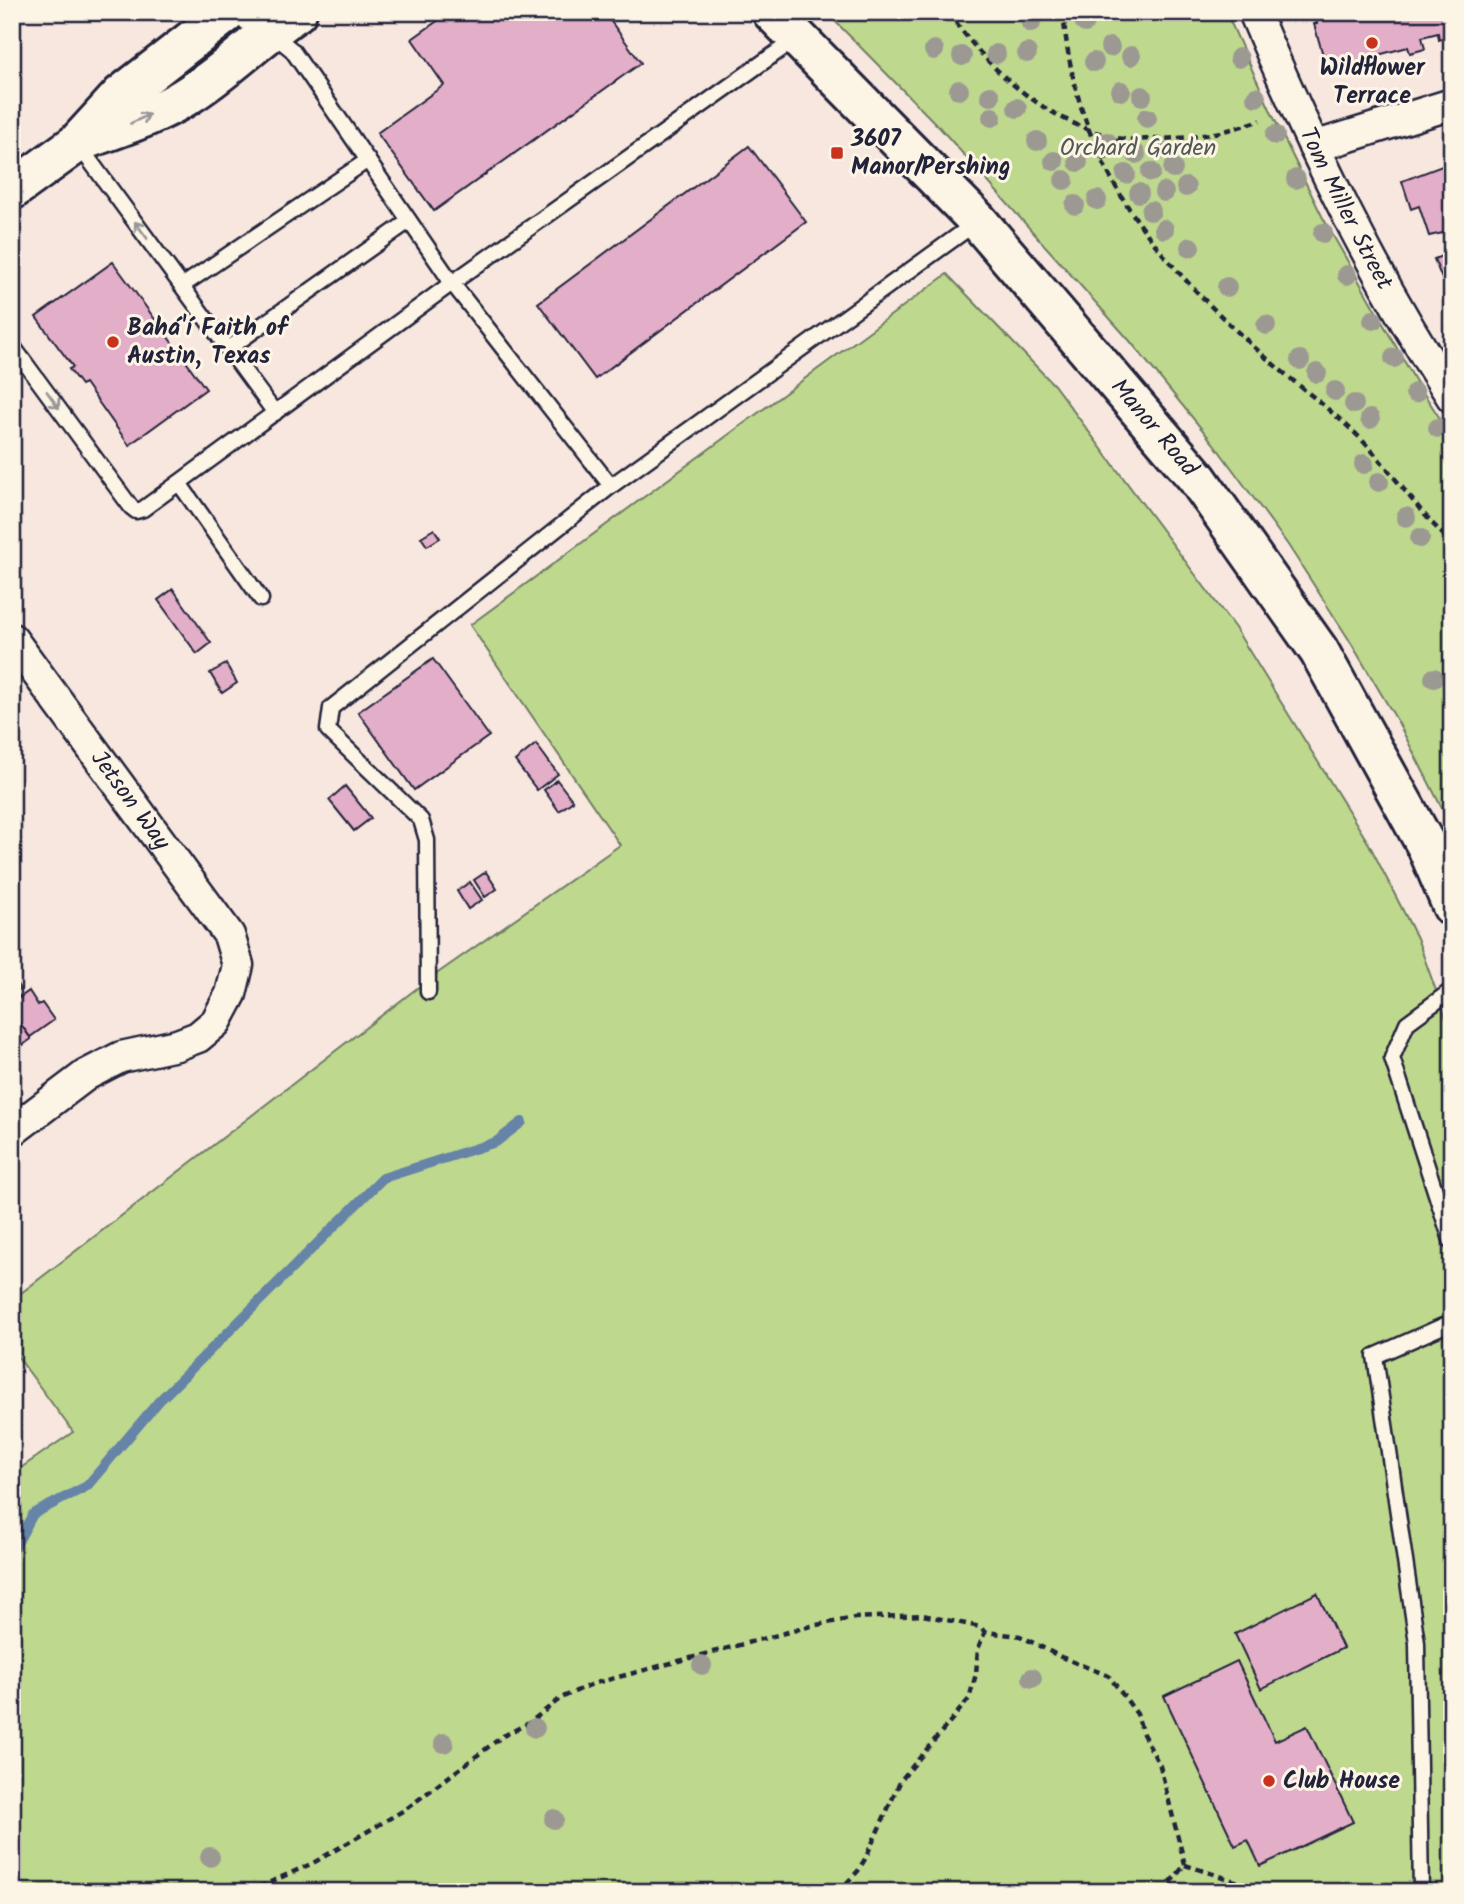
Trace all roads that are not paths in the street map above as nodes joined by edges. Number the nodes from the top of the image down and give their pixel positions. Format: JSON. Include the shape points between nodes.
{"nodes":[{"id":1,"x":1254,"y":12,"type":"edge"},
{"id":2,"x":259,"y":17,"type":"edge"},
{"id":3,"x":784,"y":25,"type":"edge"},
{"id":4,"x":1452,"y":104,"type":"edge"},
{"id":5,"x":76,"y":142,"type":"junction"},
{"id":6,"x":1314,"y":147,"type":"junction"},
{"id":7,"x":368,"y":160,"type":"junction"},
{"id":8,"x":12,"y":190,"type":"edge"},
{"id":9,"x":409,"y":220,"type":"junction"},
{"id":10,"x":978,"y":221,"type":"junction"},
{"id":11,"x":453,"y":283,"type":"junction"},
{"id":12,"x":182,"y":286,"type":"junction"},
{"id":13,"x":12,"y":345,"type":"edge"},
{"id":14,"x":228,"y":349,"type":"junction"},
{"id":15,"x":1452,"y":397,"type":"edge"},
{"id":16,"x":275,"y":414,"type":"junction"},
{"id":17,"x":180,"y":483,"type":"junction"},
{"id":18,"x":611,"y":486,"type":"junction"},
{"id":19,"x":261,"y":599,"type":"dead end"},
{"id":20,"x":12,"y":639,"type":"edge"},
{"id":21,"x":1452,"y":906,"type":"edge"},
{"id":22,"x":1452,"y":990,"type":"edge"},
{"id":23,"x":428,"y":992,"type":"dead end"},
{"id":24,"x":12,"y":1130,"type":"edge"},
{"id":25,"x":1452,"y":1242,"type":"edge"},
{"id":26,"x":1452,"y":1322,"type":"edge"},
{"id":27,"x":1421,"y":1892,"type":"edge"}],
"edges":[{"from":1,"to":6,"type":"street","name":"Tom Miller Street"},
{"from":2,"to":5,"type":"main road","via":[[186,97]]},
{"from":2,"to":7,"type":"lane","via":[[292,50]]},
{"from":3,"to":10,"type":"main road","name":"Manor Road"},
{"from":3,"to":11,"type":"lane"},
{"from":4,"to":6,"type":"street"},
{"from":5,"to":8,"type":"main road"},
{"from":12,"to":5,"type":"lane","one_way":true},
{"from":6,"to":15,"type":"street","name":"Tom Miller Street","via":[[1375,265]]},
{"from":7,"to":9,"type":"lane"},
{"from":7,"to":12,"type":"lane"},
{"from":9,"to":11,"type":"lane"},
{"from":9,"to":14,"type":"lane"},
{"from":10,"to":18,"type":"lane"},
{"from":10,"to":21,"type":"main road","name":"Manor Road","via":[[1197,478],[1319,651],[1427,847]]},
{"from":11,"to":16,"type":"lane"},
{"from":11,"to":18,"type":"lane"},
{"from":12,"to":14,"type":"lane"},
{"from":13,"to":17,"type":"lane","one_way":true,"via":[[131,508],[143,509]]},
{"from":14,"to":16,"type":"lane"},
{"from":16,"to":17,"type":"lane"},
{"from":17,"to":19,"type":"lane"},
{"from":18,"to":23,"type":"lane","via":[[331,708],[328,730],[421,820],[427,840]]},
{"from":20,"to":24,"type":"street","name":"Jetson Way","via":[[229,935],[238,965],[231,994],[216,1022],[198,1037],[121,1057],[86,1075]]},
{"from":22,"to":25,"type":"lane","via":[[1407,1023],[1392,1058]]},
{"from":26,"to":27,"type":"lane","via":[[1375,1356],[1417,1643]]}]}
